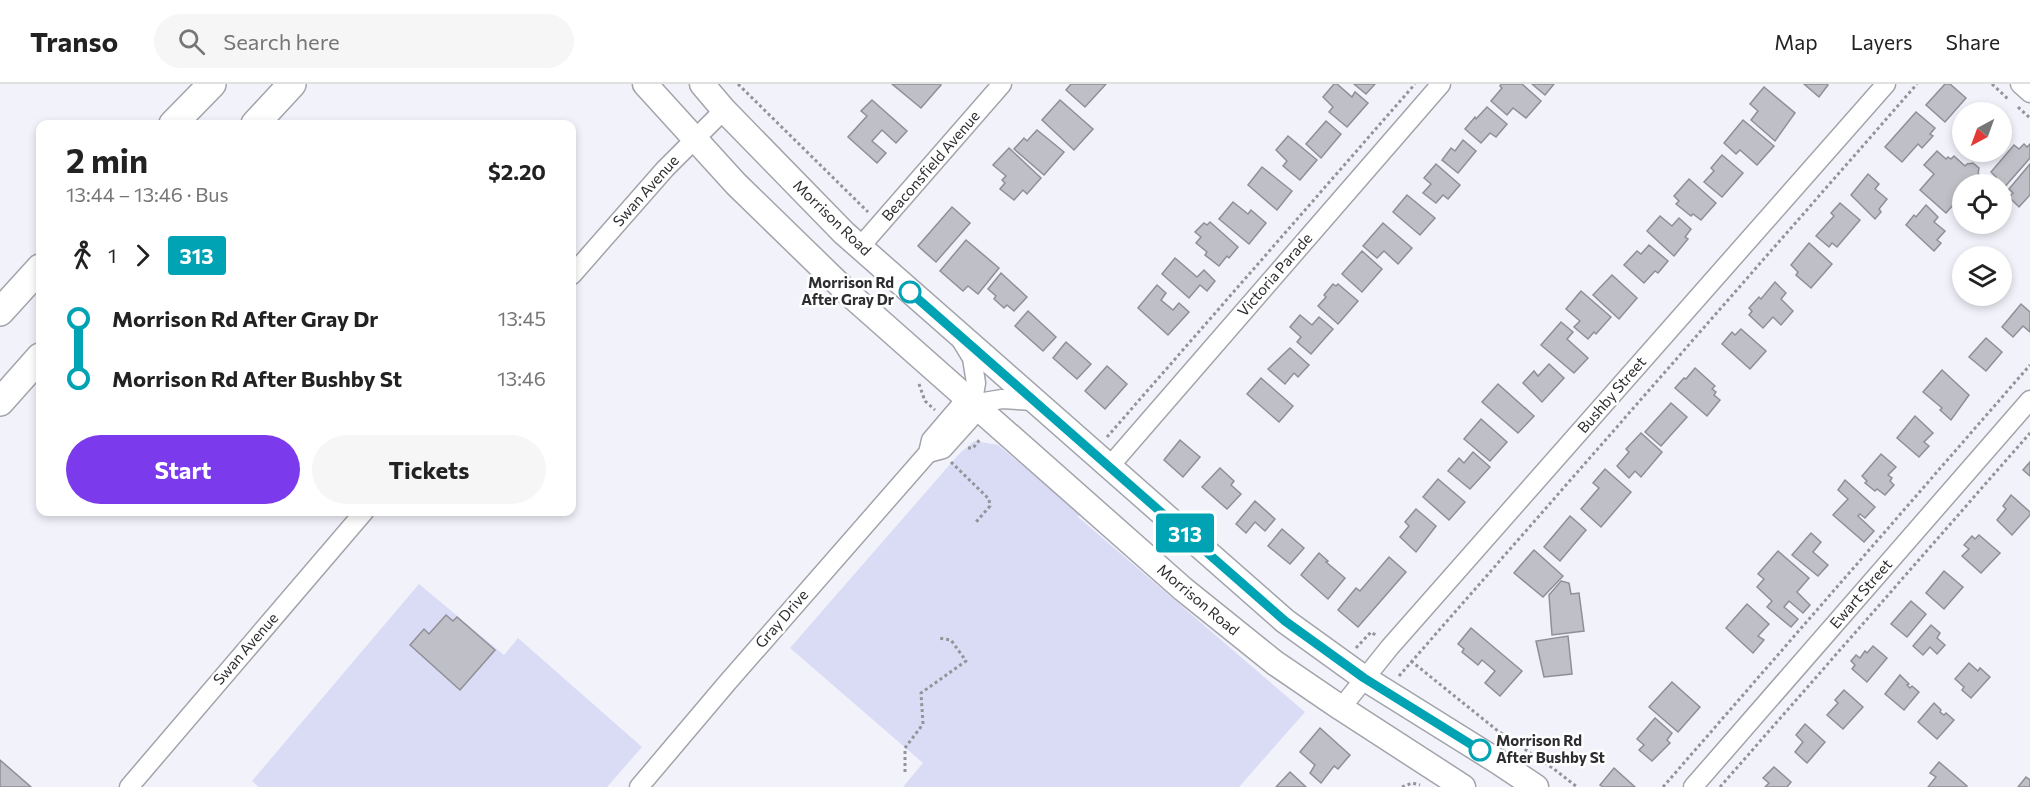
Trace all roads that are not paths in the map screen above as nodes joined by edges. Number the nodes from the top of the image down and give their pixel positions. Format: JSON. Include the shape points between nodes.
{"nodes":[{"id":1,"x":212,"y":84,"type":"edge"},
{"id":2,"x":292,"y":84,"type":"edge"},
{"id":3,"x":645,"y":84,"type":"edge"},
{"id":4,"x":702,"y":84,"type":"edge"},
{"id":5,"x":1002,"y":84,"type":"edge"},
{"id":6,"x":1441,"y":84,"type":"edge"},
{"id":7,"x":1886,"y":84,"type":"edge"},
{"id":8,"x":2020,"y":84,"type":"edge"},
{"id":9,"x":2030,"y":93,"type":"edge"},
{"id":10,"x":724,"y":110,"type":"junction"},
{"id":11,"x":177,"y":120,"type":"edge"},
{"id":12,"x":259,"y":120,"type":"edge"},
{"id":13,"x":694,"y":139,"type":"junction"},
{"id":14,"x":860,"y":247,"type":"junction"},
{"id":15,"x":576,"y":271,"type":"edge"},
{"id":16,"x":36,"y":272,"type":"edge"},
{"id":17,"x":0,"y":312,"type":"edge"},
{"id":18,"x":956,"y":332,"type":"junction"},
{"id":19,"x":36,"y":362,"type":"edge"},
{"id":20,"x":2030,"y":400,"type":"edge"},
{"id":21,"x":1034,"y":401,"type":"junction"},
{"id":22,"x":0,"y":402,"type":"edge"},
{"id":23,"x":972,"y":404,"type":"junction"},
{"id":24,"x":1110,"y":467,"type":"junction"},
{"id":25,"x":361,"y":516,"type":"edge"},
{"id":26,"x":1364,"y":678,"type":"junction"},
{"id":27,"x":1341,"y":708,"type":"junction"},
{"id":28,"x":129,"y":787,"type":"edge"},
{"id":29,"x":639,"y":787,"type":"edge"},
{"id":30,"x":1463,"y":787,"type":"edge"},
{"id":31,"x":1536,"y":787,"type":"edge"},
{"id":32,"x":1693,"y":787,"type":"edge"}],
"edges":[{"from":1,"to":11,"type":"highway"},
{"from":2,"to":12,"type":"highway"},
{"from":3,"to":13,"type":"main road","name":"Morrison Road"},
{"from":4,"to":10,"type":"main road","name":"Morrison Road"},
{"from":5,"to":14,"type":"street","name":"Beaconsfield Avenue"},
{"from":6,"to":24,"type":"street","name":"Victoria Parade"},
{"from":7,"to":26,"type":"street","name":"Bushby Street"},
{"from":8,"to":9,"type":"street"},
{"from":10,"to":13,"type":"street","name":"Swan Avenue"},
{"from":10,"to":14,"type":"main road","name":"Morrison Road"},
{"from":13,"to":15,"type":"street","name":"Swan Avenue"},
{"from":13,"to":23,"type":"main road","name":"Morrison Road","via":[[787,235]]},
{"from":14,"to":18,"type":"main road","name":"Morrison Road"},
{"from":16,"to":17,"type":"highway"},
{"from":18,"to":21,"type":"main road","name":"Morrison Road"},
{"from":18,"to":23,"type":"street","name":"Gray Drive","via":[[972,358],[976,383]]},
{"from":19,"to":22,"type":"highway"},
{"from":20,"to":32,"type":"street","name":"Ewart Street"},
{"from":21,"to":23,"type":"street","via":[[1002,399]]},
{"from":21,"to":24,"type":"main road","name":"Morrison Road"},
{"from":23,"to":27,"type":"main road","name":"Morrison Road","via":[[1183,589],[1275,663]]},
{"from":23,"to":29,"type":"street","name":"Gray Drive","via":[[970,419],[943,449],[928,453]]},
{"from":24,"to":26,"type":"main road","name":"Morrison Road","via":[[1285,621]]},
{"from":25,"to":28,"type":"street","name":"Swan Avenue"},
{"from":26,"to":27,"type":"street","name":"Bushby Street"},
{"from":26,"to":31,"type":"main road","name":"Morrison Road"},
{"from":27,"to":30,"type":"main road","name":"Morrison Road"}]}
